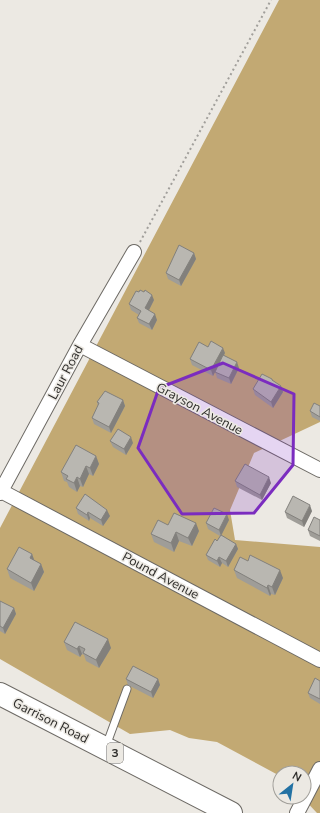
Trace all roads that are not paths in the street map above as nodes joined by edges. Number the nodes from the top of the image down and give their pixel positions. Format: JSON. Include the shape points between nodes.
{"nodes":[{"id":1,"x":134,"y":252,"type":"road end"},
{"id":2,"x":80,"y":345,"type":"junction"},
{"id":3,"x":320,"y":470,"type":"edge"},
{"id":4,"x":1,"y":492,"type":"edge"},
{"id":5,"x":320,"y":660,"type":"edge"},
{"id":6,"x":127,"y":689,"type":"dead end"},
{"id":7,"x":0,"y":694,"type":"edge"},
{"id":8,"x":105,"y":748,"type":"junction"},
{"id":9,"x":320,"y":769,"type":"edge"},
{"id":10,"x":231,"y":813,"type":"edge"},
{"id":11,"x":297,"y":813,"type":"edge"}],
"edges":[{"from":1,"to":2,"type":"street","name":"Laur Road"},
{"from":2,"to":3,"type":"street","name":"Grayson Avenue"},
{"from":2,"to":4,"type":"street","name":"Laur Road"},
{"from":4,"to":5,"type":"street","name":"Pound Avenue"},
{"from":6,"to":8,"type":"lane"},
{"from":7,"to":8,"type":"main road","name":"Garrison Road","number":"3"},
{"from":8,"to":10,"type":"main road","name":"Garrison Road","number":"3"},
{"from":9,"to":11,"type":"street"}]}
